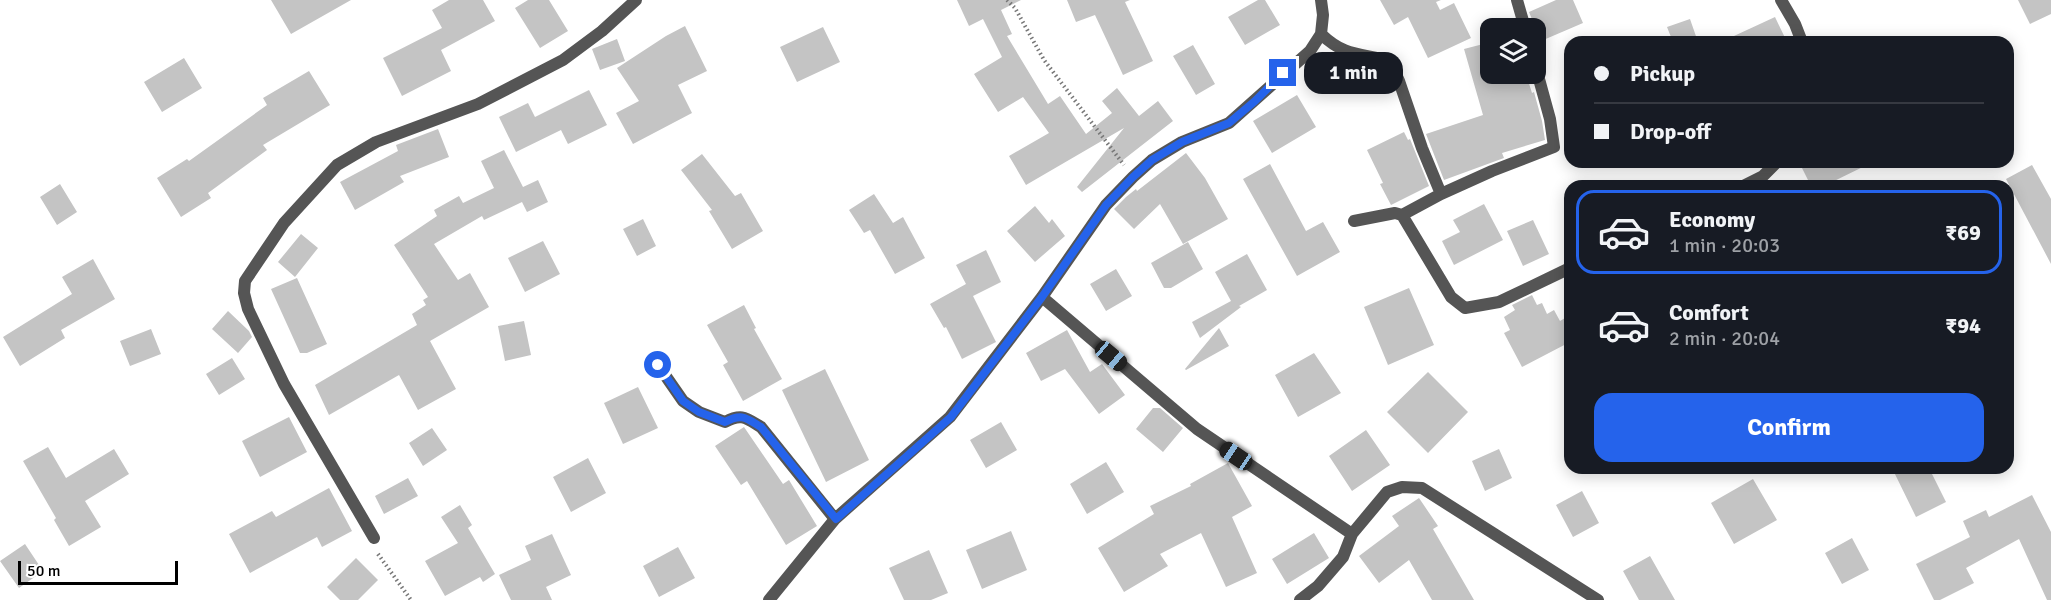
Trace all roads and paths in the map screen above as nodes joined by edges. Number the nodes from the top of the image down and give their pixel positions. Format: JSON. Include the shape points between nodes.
{"nodes":[{"id":1,"x":636,"y":0,"type":"edge"},
{"id":2,"x":1007,"y":0,"type":"edge"},
{"id":3,"x":1321,"y":0,"type":"edge"},
{"id":4,"x":1517,"y":0,"type":"edge"},
{"id":5,"x":1781,"y":0,"type":"edge"},
{"id":6,"x":1522,"y":18,"type":"edge"},
{"id":7,"x":1321,"y":34,"type":"junction"},
{"id":8,"x":1800,"y":36,"type":"edge"},
{"id":9,"x":1540,"y":84,"type":"edge"},
{"id":10,"x":1771,"y":168,"type":"edge"},
{"id":11,"x":1133,"y":177,"type":"junction"},
{"id":12,"x":1755,"y":180,"type":"edge"},
{"id":13,"x":1441,"y":194,"type":"junction"},
{"id":14,"x":1402,"y":215,"type":"junction"},
{"id":15,"x":1354,"y":222,"type":"dead end"},
{"id":16,"x":1564,"y":271,"type":"edge"},
{"id":17,"x":1042,"y":297,"type":"junction"},
{"id":18,"x":658,"y":365,"type":"dead end"},
{"id":19,"x":836,"y":519,"type":"junction"},
{"id":20,"x":1352,"y":534,"type":"junction"},
{"id":21,"x":374,"y":538,"type":"joint"},
{"id":22,"x":411,"y":600,"type":"edge"},
{"id":23,"x":769,"y":600,"type":"edge"},
{"id":24,"x":1300,"y":600,"type":"edge"},
{"id":25,"x":1598,"y":600,"type":"edge"}],
"edges":[{"from":1,"to":21,"type":"street","via":[[563,60],[477,104],[376,142],[337,165],[284,223],[245,281],[248,309],[284,384]]},
{"from":2,"to":11,"type":"path","via":[[1044,60]]},
{"from":3,"to":7,"type":"street"},
{"from":4,"to":6,"type":"street"},
{"from":5,"to":8,"type":"street"},
{"from":7,"to":11,"type":"street","via":[[1310,51],[1229,123],[1182,142]]},
{"from":7,"to":13,"type":"street","via":[[1333,45],[1355,55],[1390,61]]},
{"from":9,"to":13,"type":"street","via":[[1554,147]]},
{"from":10,"to":12,"type":"street"},
{"from":11,"to":17,"type":"street","via":[[1106,205]]},
{"from":13,"to":14,"type":"street"},
{"from":14,"to":15,"type":"street"},
{"from":14,"to":16,"type":"street","via":[[1451,297],[1465,308],[1499,302]]},
{"from":17,"to":19,"type":"street","via":[[951,417]]},
{"from":17,"to":20,"type":"street","via":[[1197,429]]},
{"from":18,"to":19,"type":"street","via":[[683,401],[699,412],[725,422],[736,416],[746,418],[761,427]]},
{"from":19,"to":23,"type":"street"},
{"from":20,"to":24,"type":"street","via":[[1343,557]]},
{"from":20,"to":25,"type":"street","via":[[1387,492],[1402,487],[1422,488]]},
{"from":21,"to":22,"type":"path","via":[[378,554]]}]}
